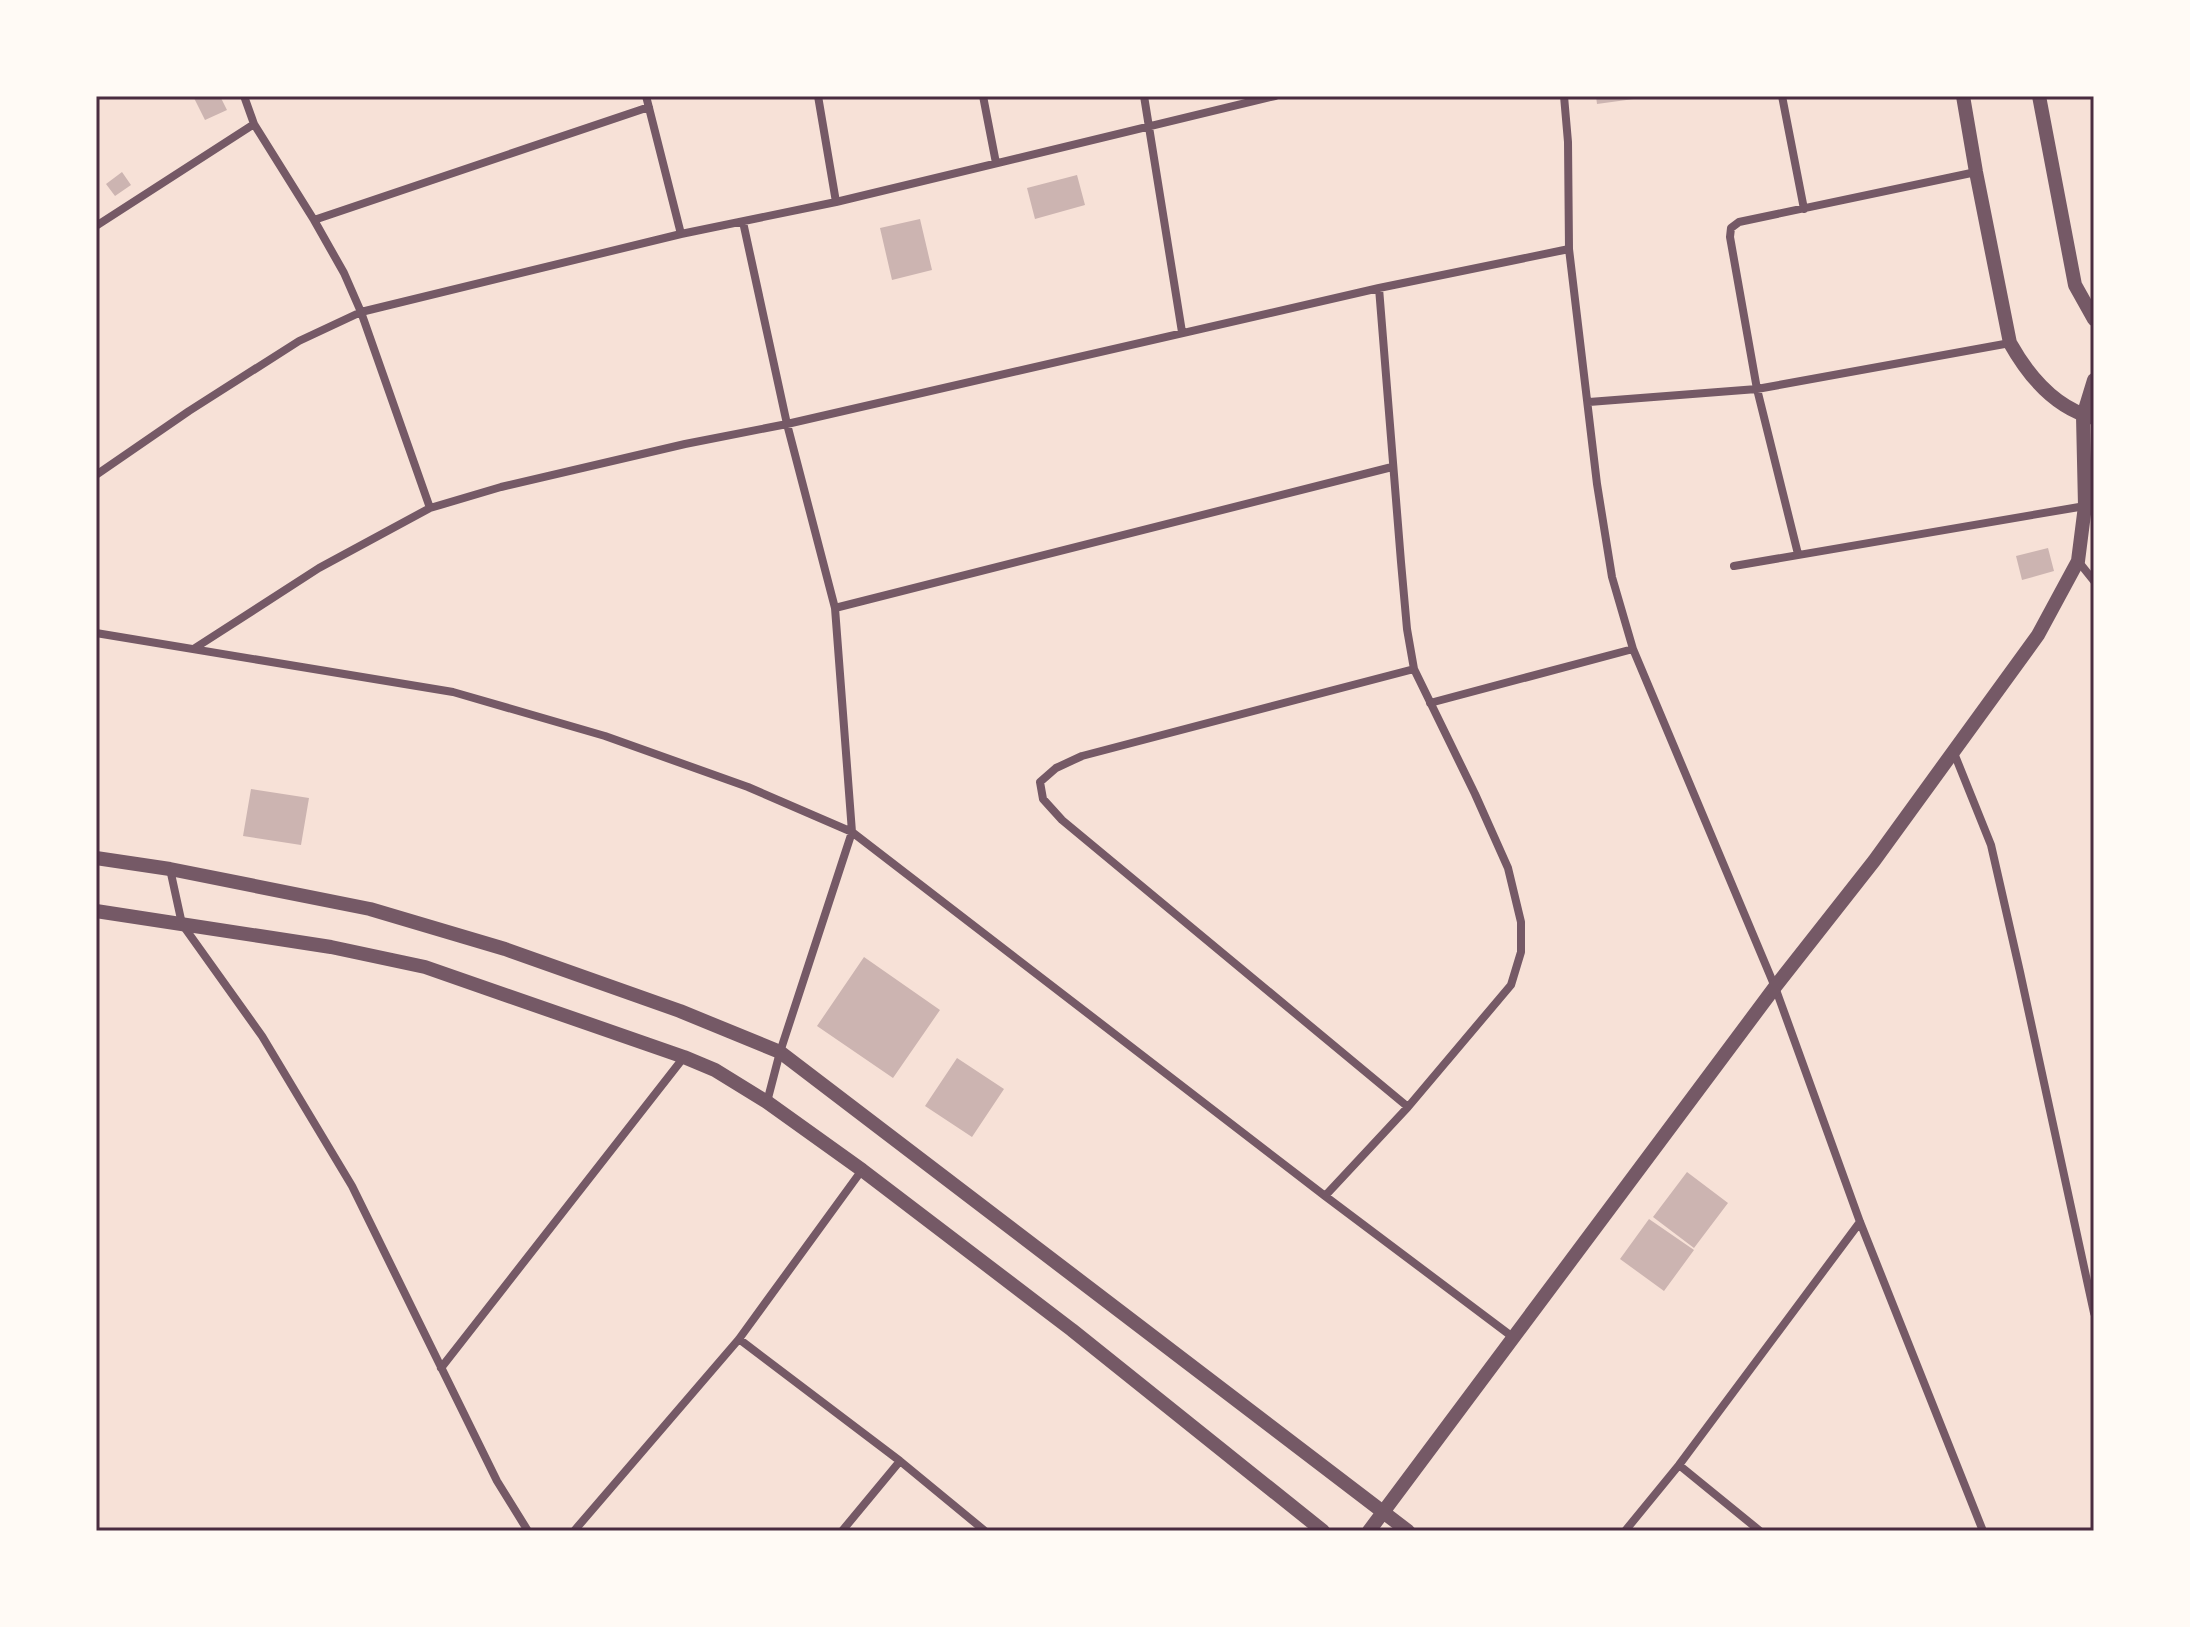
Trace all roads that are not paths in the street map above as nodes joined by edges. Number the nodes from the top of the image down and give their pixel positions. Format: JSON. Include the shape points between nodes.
{"nodes":[{"id":1,"x":244,"y":96,"type":"edge"},
{"id":2,"x":646,"y":96,"type":"edge"},
{"id":3,"x":818,"y":96,"type":"edge"},
{"id":4,"x":983,"y":96,"type":"edge"},
{"id":5,"x":1144,"y":96,"type":"edge"},
{"id":6,"x":1275,"y":96,"type":"edge"},
{"id":7,"x":1564,"y":96,"type":"edge"},
{"id":8,"x":1782,"y":96,"type":"edge"},
{"id":9,"x":1963,"y":96,"type":"edge"},
{"id":10,"x":2039,"y":96,"type":"edge"},
{"id":11,"x":649,"y":107,"type":"junction"},
{"id":12,"x":254,"y":124,"type":"junction"},
{"id":13,"x":1149,"y":126,"type":"junction"},
{"id":14,"x":996,"y":163,"type":"junction"},
{"id":15,"x":1976,"y":172,"type":"junction"},
{"id":16,"x":836,"y":202,"type":"junction"},
{"id":17,"x":1804,"y":209,"type":"junction"},
{"id":18,"x":314,"y":220,"type":"junction"},
{"id":19,"x":743,"y":222,"type":"junction"},
{"id":20,"x":96,"y":226,"type":"edge"},
{"id":21,"x":681,"y":234,"type":"junction"},
{"id":22,"x":1569,"y":249,"type":"junction"},
{"id":23,"x":1379,"y":288,"type":"junction"},
{"id":24,"x":361,"y":312,"type":"junction"},
{"id":25,"x":2094,"y":319,"type":"edge"},
{"id":26,"x":1182,"y":332,"type":"junction"},
{"id":27,"x":2010,"y":343,"type":"junction"},
{"id":28,"x":2094,"y":380,"type":"edge"},
{"id":29,"x":1757,"y":389,"type":"junction"},
{"id":30,"x":1589,"y":402,"type":"junction"},
{"id":31,"x":2089,"y":417,"type":"edge"},
{"id":32,"x":787,"y":424,"type":"junction"},
{"id":33,"x":1392,"y":467,"type":"junction"},
{"id":34,"x":96,"y":475,"type":"edge"},
{"id":35,"x":2085,"y":506,"type":"junction"},
{"id":36,"x":430,"y":508,"type":"junction"},
{"id":37,"x":1798,"y":554,"type":"junction"},
{"id":38,"x":2078,"y":561,"type":"junction"},
{"id":39,"x":1734,"y":566,"type":"dead end"},
{"id":40,"x":2094,"y":581,"type":"edge"},
{"id":41,"x":835,"y":608,"type":"junction"},
{"id":42,"x":96,"y":633,"type":"edge"},
{"id":43,"x":195,"y":648,"type":"junction"},
{"id":44,"x":1633,"y":649,"type":"junction"},
{"id":45,"x":1414,"y":669,"type":"junction"},
{"id":46,"x":1430,"y":703,"type":"junction"},
{"id":47,"x":1954,"y":753,"type":"junction"},
{"id":48,"x":852,"y":832,"type":"junction"},
{"id":49,"x":96,"y":858,"type":"edge"},
{"id":50,"x":170,"y":869,"type":"junction"},
{"id":51,"x":96,"y":911,"type":"edge"},
{"id":52,"x":182,"y":924,"type":"junction"},
{"id":53,"x":1775,"y":987,"type":"junction"},
{"id":54,"x":780,"y":1052,"type":"junction"},
{"id":55,"x":684,"y":1057,"type":"junction"},
{"id":56,"x":767,"y":1102,"type":"junction"},
{"id":57,"x":1408,"y":1107,"type":"junction"},
{"id":58,"x":862,"y":1170,"type":"junction"},
{"id":59,"x":1325,"y":1196,"type":"junction"},
{"id":60,"x":1860,"y":1222,"type":"junction"},
{"id":61,"x":2094,"y":1313,"type":"edge"},
{"id":62,"x":1514,"y":1338,"type":"junction"},
{"id":63,"x":739,"y":1339,"type":"junction"},
{"id":64,"x":441,"y":1368,"type":"junction"},
{"id":65,"x":900,"y":1461,"type":"junction"},
{"id":66,"x":1679,"y":1465,"type":"junction"},
{"id":67,"x":1384,"y":1512,"type":"junction"},
{"id":68,"x":528,"y":1531,"type":"edge"},
{"id":69,"x":574,"y":1531,"type":"edge"},
{"id":70,"x":842,"y":1531,"type":"edge"},
{"id":71,"x":985,"y":1531,"type":"edge"},
{"id":72,"x":1323,"y":1531,"type":"edge"},
{"id":73,"x":1369,"y":1531,"type":"edge"},
{"id":74,"x":1408,"y":1531,"type":"edge"},
{"id":75,"x":1625,"y":1531,"type":"edge"},
{"id":76,"x":1760,"y":1531,"type":"edge"},
{"id":77,"x":1983,"y":1531,"type":"edge"}],
"edges":[{"from":1,"to":12,"type":"street"},
{"from":2,"to":11,"type":"street"},
{"from":3,"to":16,"type":"street"},
{"from":4,"to":14,"type":"street"},
{"from":5,"to":13,"type":"street"},
{"from":6,"to":13,"type":"street"},
{"from":7,"to":22,"type":"street"},
{"from":8,"to":17,"type":"street"},
{"from":9,"to":15,"type":"street"},
{"from":10,"to":25,"type":"street","via":[[2075,285]]},
{"from":11,"to":18,"type":"street"},
{"from":11,"to":21,"type":"street"},
{"from":12,"to":18,"type":"street"},
{"from":12,"to":20,"type":"street"},
{"from":13,"to":14,"type":"street"},
{"from":13,"to":26,"type":"street"},
{"from":14,"to":16,"type":"street"},
{"from":15,"to":17,"type":"street"},
{"from":15,"to":27,"type":"street"},
{"from":16,"to":19,"type":"street"},
{"from":17,"to":29,"type":"street","via":[[1731,228]]},
{"from":18,"to":24,"type":"street"},
{"from":19,"to":21,"type":"street"},
{"from":19,"to":32,"type":"street"},
{"from":21,"to":24,"type":"street"},
{"from":22,"to":23,"type":"street"},
{"from":22,"to":30,"type":"street"},
{"from":23,"to":26,"type":"street"},
{"from":23,"to":33,"type":"street"},
{"from":24,"to":34,"type":"street","via":[[299,341]]},
{"from":24,"to":36,"type":"street"},
{"from":26,"to":32,"type":"street"},
{"from":27,"to":29,"type":"street"},
{"from":27,"to":31,"type":"street","via":[[2049,395]]},
{"from":28,"to":31,"type":"street"},
{"from":29,"to":30,"type":"street"},
{"from":29,"to":37,"type":"street"},
{"from":30,"to":44,"type":"street","via":[[1612,577]]},
{"from":31,"to":35,"type":"street"},
{"from":32,"to":36,"type":"street","via":[[501,487]]},
{"from":32,"to":41,"type":"street"},
{"from":33,"to":41,"type":"street"},
{"from":33,"to":45,"type":"street"},
{"from":35,"to":37,"type":"street"},
{"from":35,"to":38,"type":"street"},
{"from":36,"to":43,"type":"street","via":[[319,568]]},
{"from":37,"to":39,"type":"street"},
{"from":38,"to":40,"type":"street"},
{"from":38,"to":47,"type":"street","via":[[2038,635]]},
{"from":41,"to":48,"type":"street"},
{"from":42,"to":43,"type":"street"},
{"from":43,"to":48,"type":"street","via":[[453,692],[605,736],[748,787]]},
{"from":44,"to":46,"type":"street"},
{"from":44,"to":53,"type":"street"},
{"from":45,"to":46,"type":"street"},
{"from":45,"to":57,"type":"street","via":[[1082,756],[1040,782],[1043,799],[1062,820]]},
{"from":46,"to":57,"type":"street","via":[[1508,868],[1521,922],[1521,952],[1511,985]]},
{"from":47,"to":53,"type":"street"},
{"from":47,"to":61,"type":"street","via":[[1991,845]]},
{"from":48,"to":54,"type":"street"},
{"from":48,"to":59,"type":"street"},
{"from":49,"to":50,"type":"street"},
{"from":50,"to":52,"type":"street"},
{"from":50,"to":54,"type":"street","via":[[370,909],[505,949]]},
{"from":51,"to":52,"type":"street"},
{"from":52,"to":55,"type":"street","via":[[425,967]]},
{"from":52,"to":64,"type":"street","via":[[262,1036],[352,1186]]},
{"from":53,"to":60,"type":"street"},
{"from":53,"to":62,"type":"street"},
{"from":54,"to":56,"type":"street"},
{"from":54,"to":67,"type":"street"},
{"from":55,"to":56,"type":"street"},
{"from":55,"to":64,"type":"street"},
{"from":56,"to":58,"type":"street"},
{"from":57,"to":59,"type":"street"},
{"from":58,"to":63,"type":"street"},
{"from":58,"to":72,"type":"street"},
{"from":59,"to":62,"type":"street"},
{"from":60,"to":66,"type":"street"},
{"from":60,"to":77,"type":"street"},
{"from":62,"to":67,"type":"street"},
{"from":63,"to":65,"type":"street"},
{"from":63,"to":69,"type":"street"},
{"from":64,"to":68,"type":"street"},
{"from":65,"to":70,"type":"street"},
{"from":65,"to":71,"type":"street"},
{"from":66,"to":75,"type":"street"},
{"from":66,"to":76,"type":"street"},
{"from":67,"to":73,"type":"street"},
{"from":67,"to":74,"type":"street"}]}
